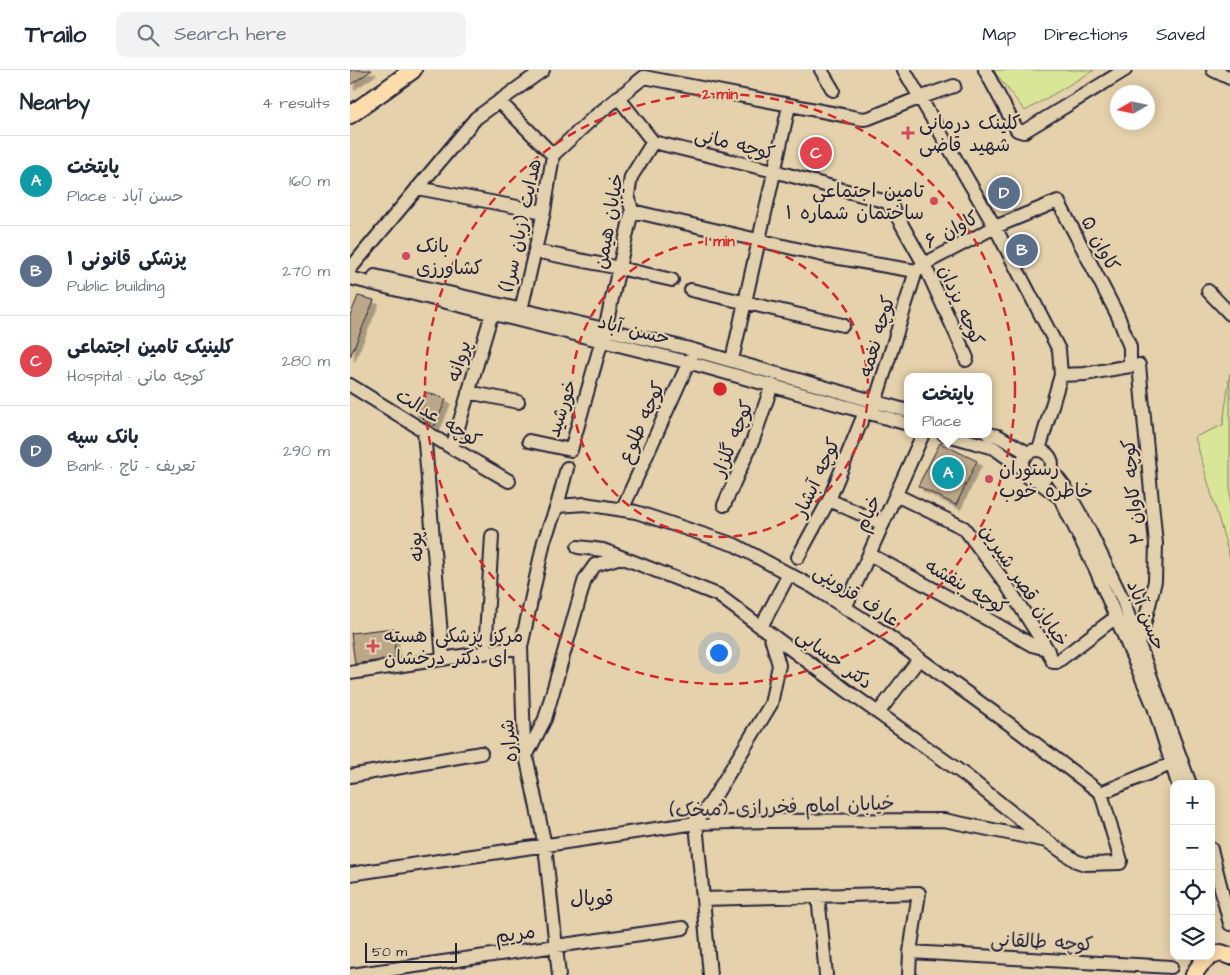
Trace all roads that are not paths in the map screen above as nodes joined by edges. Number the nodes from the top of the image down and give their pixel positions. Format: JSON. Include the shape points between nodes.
{"nodes":[{"id":1,"x":413,"y":70,"type":"edge"},
{"id":2,"x":543,"y":70,"type":"edge"},
{"id":3,"x":821,"y":70,"type":"edge"},
{"id":4,"x":904,"y":70,"type":"edge"},
{"id":5,"x":985,"y":70,"type":"edge"},
{"id":6,"x":1125,"y":70,"type":"edge"},
{"id":7,"x":1213,"y":70,"type":"edge"},
{"id":8,"x":650,"y":74,"type":"edge"},
{"id":9,"x":1230,"y":78,"type":"edge"},
{"id":10,"x":954,"y":86,"type":"dead end"},
{"id":11,"x":833,"y":90,"type":"dead end"},
{"id":12,"x":618,"y":97,"type":"junction"},
{"id":13,"x":919,"y":98,"type":"junction"},
{"id":14,"x":500,"y":101,"type":"junction"},
{"id":15,"x":788,"y":106,"type":"junction"},
{"id":16,"x":350,"y":115,"type":"edge"},
{"id":17,"x":653,"y":142,"type":"junction"},
{"id":18,"x":553,"y":155,"type":"junction"},
{"id":19,"x":774,"y":171,"type":"junction"},
{"id":20,"x":417,"y":188,"type":"junction"},
{"id":21,"x":890,"y":205,"type":"joint"},
{"id":22,"x":632,"y":211,"type":"junction"},
{"id":23,"x":544,"y":212,"type":"junction"},
{"id":24,"x":995,"y":227,"type":"junction"},
{"id":25,"x":759,"y":240,"type":"junction"},
{"id":26,"x":535,"y":251,"type":"junction"},
{"id":27,"x":920,"y":267,"type":"junction"},
{"id":28,"x":619,"y":268,"type":"junction"},
{"id":29,"x":350,"y":270,"type":"edge"},
{"id":30,"x":350,"y":278,"type":"edge"},
{"id":31,"x":672,"y":280,"type":"dead end"},
{"id":32,"x":691,"y":290,"type":"dead end"},
{"id":33,"x":1208,"y":291,"type":"dead end"},
{"id":34,"x":745,"y":303,"type":"junction"},
{"id":35,"x":492,"y":313,"type":"junction"},
{"id":36,"x":1230,"y":314,"type":"edge"},
{"id":37,"x":521,"y":315,"type":"junction"},
{"id":38,"x":843,"y":324,"type":"dead end"},
{"id":39,"x":603,"y":335,"type":"junction"},
{"id":40,"x":691,"y":356,"type":"junction"},
{"id":41,"x":732,"y":360,"type":"junction"},
{"id":42,"x":966,"y":360,"type":"dead end"},
{"id":43,"x":1134,"y":365,"type":"junction"},
{"id":44,"x":1062,"y":375,"type":"junction"},
{"id":45,"x":350,"y":384,"type":"edge"},
{"id":46,"x":772,"y":385,"type":"junction"},
{"id":47,"x":468,"y":392,"type":"junction"},
{"id":48,"x":518,"y":402,"type":"dead end"},
{"id":49,"x":871,"y":409,"type":"junction"},
{"id":50,"x":904,"y":411,"type":"edge"},
{"id":51,"x":904,"y":422,"type":"edge"},
{"id":52,"x":424,"y":431,"type":"junction"},
{"id":53,"x":992,"y":435,"type":"edge"},
{"id":54,"x":921,"y":438,"type":"edge"},
{"id":55,"x":958,"y":438,"type":"edge"},
{"id":56,"x":529,"y":441,"type":"dead end"},
{"id":57,"x":452,"y":448,"type":"junction"},
{"id":58,"x":1033,"y":451,"type":"junction"},
{"id":59,"x":567,"y":468,"type":"dead end"},
{"id":60,"x":1051,"y":469,"type":"junction"},
{"id":61,"x":1022,"y":470,"type":"junction"},
{"id":62,"x":1035,"y":479,"type":"junction"},
{"id":63,"x":509,"y":481,"type":"dead end"},
{"id":64,"x":896,"y":495,"type":"junction"},
{"id":65,"x":829,"y":500,"type":"junction"},
{"id":66,"x":724,"y":505,"type":"dead end"},
{"id":67,"x":557,"y":506,"type":"junction"},
{"id":68,"x":622,"y":510,"type":"junction"},
{"id":69,"x":883,"y":524,"type":"junction"},
{"id":70,"x":492,"y":536,"type":"dead end"},
{"id":71,"x":578,"y":547,"type":"dead end"},
{"id":72,"x":869,"y":554,"type":"junction"},
{"id":73,"x":621,"y":557,"type":"junction"},
{"id":74,"x":798,"y":558,"type":"dead end"},
{"id":75,"x":789,"y":574,"type":"junction"},
{"id":76,"x":845,"y":608,"type":"junction"},
{"id":77,"x":1116,"y":617,"type":"junction"},
{"id":78,"x":766,"y":630,"type":"junction"},
{"id":79,"x":1139,"y":645,"type":"junction"},
{"id":80,"x":521,"y":647,"type":"junction"},
{"id":81,"x":1047,"y":649,"type":"junction"},
{"id":82,"x":485,"y":653,"type":"junction"},
{"id":83,"x":443,"y":659,"type":"junction"},
{"id":84,"x":919,"y":659,"type":"junction"},
{"id":85,"x":350,"y":673,"type":"edge"},
{"id":86,"x":878,"y":713,"type":"junction"},
{"id":87,"x":481,"y":753,"type":"dead end"},
{"id":88,"x":526,"y":756,"type":"junction"},
{"id":89,"x":1171,"y":764,"type":"junction"},
{"id":90,"x":350,"y":776,"type":"edge"},
{"id":91,"x":1177,"y":780,"type":"edge"},
{"id":92,"x":1189,"y":780,"type":"edge"},
{"id":93,"x":1101,"y":793,"type":"junction"},
{"id":94,"x":696,"y":824,"type":"junction"},
{"id":95,"x":1047,"y":841,"type":"junction"},
{"id":96,"x":545,"y":846,"type":"junction"},
{"id":97,"x":1215,"y":865,"type":"edge"},
{"id":98,"x":350,"y":874,"type":"edge"},
{"id":99,"x":818,"y":896,"type":"junction"},
{"id":100,"x":703,"y":899,"type":"junction"},
{"id":101,"x":1230,"y":924,"type":"edge"},
{"id":102,"x":683,"y":928,"type":"dead end"},
{"id":103,"x":556,"y":946,"type":"junction"},
{"id":104,"x":910,"y":952,"type":"junction"},
{"id":105,"x":1215,"y":955,"type":"edge"},
{"id":106,"x":1230,"y":956,"type":"edge"},
{"id":107,"x":1171,"y":967,"type":"dead end"},
{"id":108,"x":352,"y":975,"type":"edge"},
{"id":109,"x":559,"y":975,"type":"edge"},
{"id":110,"x":710,"y":975,"type":"edge"},
{"id":111,"x":826,"y":975,"type":"edge"},
{"id":112,"x":909,"y":975,"type":"edge"}],
"edges":[{"from":1,"to":16,"type":"main road"},
{"from":2,"to":14,"type":"street"},
{"from":3,"to":11,"type":"street"},
{"from":4,"to":13,"type":"street"},
{"from":5,"to":6,"type":"street","via":[[1017,130],[1023,132]]},
{"from":7,"to":9,"type":"street"},
{"from":8,"to":12,"type":"street","name":"هدایت (زبان سرا)"},
{"from":8,"to":15,"type":"street","name":"هدایت (زبان سرا)"},
{"from":10,"to":13,"type":"street"},
{"from":12,"to":17,"type":"street"},
{"from":12,"to":18,"type":"street","name":"هدایت (زبان سرا)"},
{"from":13,"to":15,"type":"street","name":"هدایت (زبان سرا)","via":[[863,119]]},
{"from":13,"to":24,"type":"street"},
{"from":14,"to":18,"type":"street"},
{"from":14,"to":20,"type":"street","via":[[476,118]]},
{"from":15,"to":19,"type":"street"},
{"from":17,"to":19,"type":"street","name":"کوچه مانی"},
{"from":17,"to":22,"type":"street","name":"خیابان هیمن","via":[[631,177],[628,195]]},
{"from":18,"to":23,"type":"street","name":"هدایت (زبان سرا)"},
{"from":19,"to":21,"type":"street","name":"کوچه مانی"},
{"from":19,"to":25,"type":"street"},
{"from":20,"to":23,"type":"street"},
{"from":20,"to":29,"type":"street"},
{"from":21,"to":27,"type":"street","name":"کوچه یزدان"},
{"from":22,"to":25,"type":"street"},
{"from":22,"to":28,"type":"street","name":"خیابان هیمن"},
{"from":23,"to":26,"type":"street","name":"هدایت (زبان سرا)"},
{"from":24,"to":27,"type":"street","name":"کاوان ۶"},
{"from":24,"to":43,"type":"street","name":"کاوان ۵","via":[[1058,201],[1118,316]]},
{"from":24,"to":44,"type":"street","via":[[1059,350]]},
{"from":25,"to":27,"type":"street","via":[[827,256]]},
{"from":25,"to":34,"type":"street"},
{"from":26,"to":28,"type":"street"},
{"from":26,"to":37,"type":"street","name":"هدایت (زبان سرا)"},
{"from":27,"to":42,"type":"street","name":"کوچه یزدان"},
{"from":27,"to":49,"type":"street","name":"کوچه نغمه"},
{"from":28,"to":31,"type":"street"},
{"from":28,"to":39,"type":"street","name":"خیابان هیمن"},
{"from":29,"to":37,"type":"street","name":"حسن آباد"},
{"from":30,"to":35,"type":"street","name":"حسن آباد"},
{"from":32,"to":34,"type":"street"},
{"from":33,"to":36,"type":"street"},
{"from":34,"to":38,"type":"street"},
{"from":34,"to":41,"type":"street"},
{"from":35,"to":37,"type":"street","name":"حسن آباد"},
{"from":35,"to":47,"type":"street","name":"پروانه"},
{"from":37,"to":39,"type":"street","name":"حسن آباد"},
{"from":39,"to":40,"type":"street","name":"حسن آباد"},
{"from":39,"to":56,"type":"street","name":"خورشید","via":[[571,450]]},
{"from":40,"to":41,"type":"street","name":"حسن آباد"},
{"from":40,"to":46,"type":"street","name":"حسن آباد"},
{"from":40,"to":68,"type":"street","name":"کوچه طلوع"},
{"from":41,"to":49,"type":"street","name":"حسن آباد"},
{"from":43,"to":44,"type":"street"},
{"from":43,"to":79,"type":"street","name":"کوچه کاوان ۲","via":[[1156,544],[1156,581]]},
{"from":44,"to":58,"type":"street"},
{"from":45,"to":52,"type":"street","name":"کوچه عدالت"},
{"from":46,"to":49,"type":"street","name":"حسن آباد"},
{"from":46,"to":66,"type":"street","name":"کوچه گلزار","via":[[753,440]]},
{"from":47,"to":48,"type":"street"},
{"from":47,"to":57,"type":"street","name":"پروانه"},
{"from":49,"to":50,"type":"street","name":"حسن آباد"},
{"from":49,"to":51,"type":"street","name":"حسن آباد"},
{"from":49,"to":65,"type":"street","name":"کوچه آبشار"},
{"from":52,"to":57,"type":"street","name":"کوچه عدالت"},
{"from":52,"to":83,"type":"street","name":"پونه"},
{"from":53,"to":58,"type":"street"},
{"from":54,"to":64,"type":"street","name":"خیام"},
{"from":55,"to":61,"type":"street","via":[[994,448]]},
{"from":57,"to":63,"type":"street","name":"کوچه عدالت"},
{"from":58,"to":60,"type":"street","via":[[1044,451],[1051,459]]},
{"from":58,"to":61,"type":"street","via":[[1022,460]]},
{"from":59,"to":67,"type":"street","name":"شراره"},
{"from":60,"to":62,"type":"street","via":[[1042,479]]},
{"from":60,"to":79,"type":"street","name":"حسن آباد","via":[[1089,530],[1122,598]]},
{"from":61,"to":62,"type":"street"},
{"from":62,"to":77,"type":"street","name":"حسن آباد","via":[[1060,498]]},
{"from":64,"to":69,"type":"street","name":"خیام"},
{"from":64,"to":81,"type":"street","name":"خیابان قصر شیرین","via":[[964,528],[1006,584]]},
{"from":65,"to":69,"type":"street"},
{"from":65,"to":74,"type":"street","name":"کوچه آبشار"},
{"from":67,"to":68,"type":"street","name":"عارف قزوینی","via":[[584,504]]},
{"from":67,"to":80,"type":"street","name":"شراره","via":[[544,541]]},
{"from":68,"to":75,"type":"street","name":"عارف قزوینی","via":[[735,545]]},
{"from":69,"to":72,"type":"street","name":"خیام"},
{"from":70,"to":82,"type":"street"},
{"from":71,"to":73,"type":"street","name":"دکتر حسابی","via":[[603,550]]},
{"from":72,"to":76,"type":"street","name":"خیام"},
{"from":72,"to":81,"type":"street","name":"کوچه بنفشه","via":[[1032,645]]},
{"from":73,"to":78,"type":"street","name":"دکتر حسابی","via":[[718,595]]},
{"from":73,"to":88,"type":"street","via":[[594,565],[585,579],[545,719]]},
{"from":75,"to":76,"type":"street","name":"عارف قزوینی"},
{"from":75,"to":78,"type":"street"},
{"from":76,"to":84,"type":"street","name":"عارف قزوینی"},
{"from":77,"to":81,"type":"street","name":"خیابان قصر شیرین","via":[[1057,662],[1050,660]]},
{"from":77,"to":89,"type":"street","name":"حسن آباد","via":[[1154,706]]},
{"from":78,"to":86,"type":"street","name":"دکتر حسابی"},
{"from":78,"to":94,"type":"street","via":[[779,665],[771,704]]},
{"from":79,"to":92,"type":"street","name":"حسن آباد"},
{"from":80,"to":82,"type":"street"},
{"from":80,"to":88,"type":"street","name":"شراره"},
{"from":82,"to":83,"type":"street"},
{"from":83,"to":85,"type":"street"},
{"from":84,"to":86,"type":"street"},
{"from":84,"to":93,"type":"street","name":"عارف قزوینی"},
{"from":86,"to":95,"type":"street","name":"دکتر حسابی","via":[[965,775]]},
{"from":87,"to":90,"type":"street"},
{"from":88,"to":96,"type":"street","name":"شراره"},
{"from":89,"to":91,"type":"street","name":"حسن آباد"},
{"from":89,"to":93,"type":"street"},
{"from":93,"to":95,"type":"street","name":"خیابان امام فخررازی (میخک)","via":[[1120,863],[1085,864]]},
{"from":94,"to":95,"type":"street","name":"خیابان امام فخررازی (میخک)","via":[[944,820]]},
{"from":94,"to":96,"type":"street","name":"خیابان امام فخررازی (میخک)"},
{"from":94,"to":100,"type":"street"},
{"from":96,"to":98,"type":"street","name":"خیابان امام فخررازی (میخک)"},
{"from":96,"to":103,"type":"street","name":"شراره"},
{"from":97,"to":101,"type":"street"},
{"from":99,"to":100,"type":"street"},
{"from":99,"to":104,"type":"street","via":[[920,893]]},
{"from":99,"to":111,"type":"street"},
{"from":100,"to":110,"type":"street"},
{"from":102,"to":103,"type":"street","name":"مریم"},
{"from":103,"to":108,"type":"street","name":"مریم"},
{"from":103,"to":109,"type":"street","name":"شراره"},
{"from":104,"to":107,"type":"street","name":"کوچه طالقانی"},
{"from":104,"to":112,"type":"street"},
{"from":105,"to":106,"type":"main road"}]}
